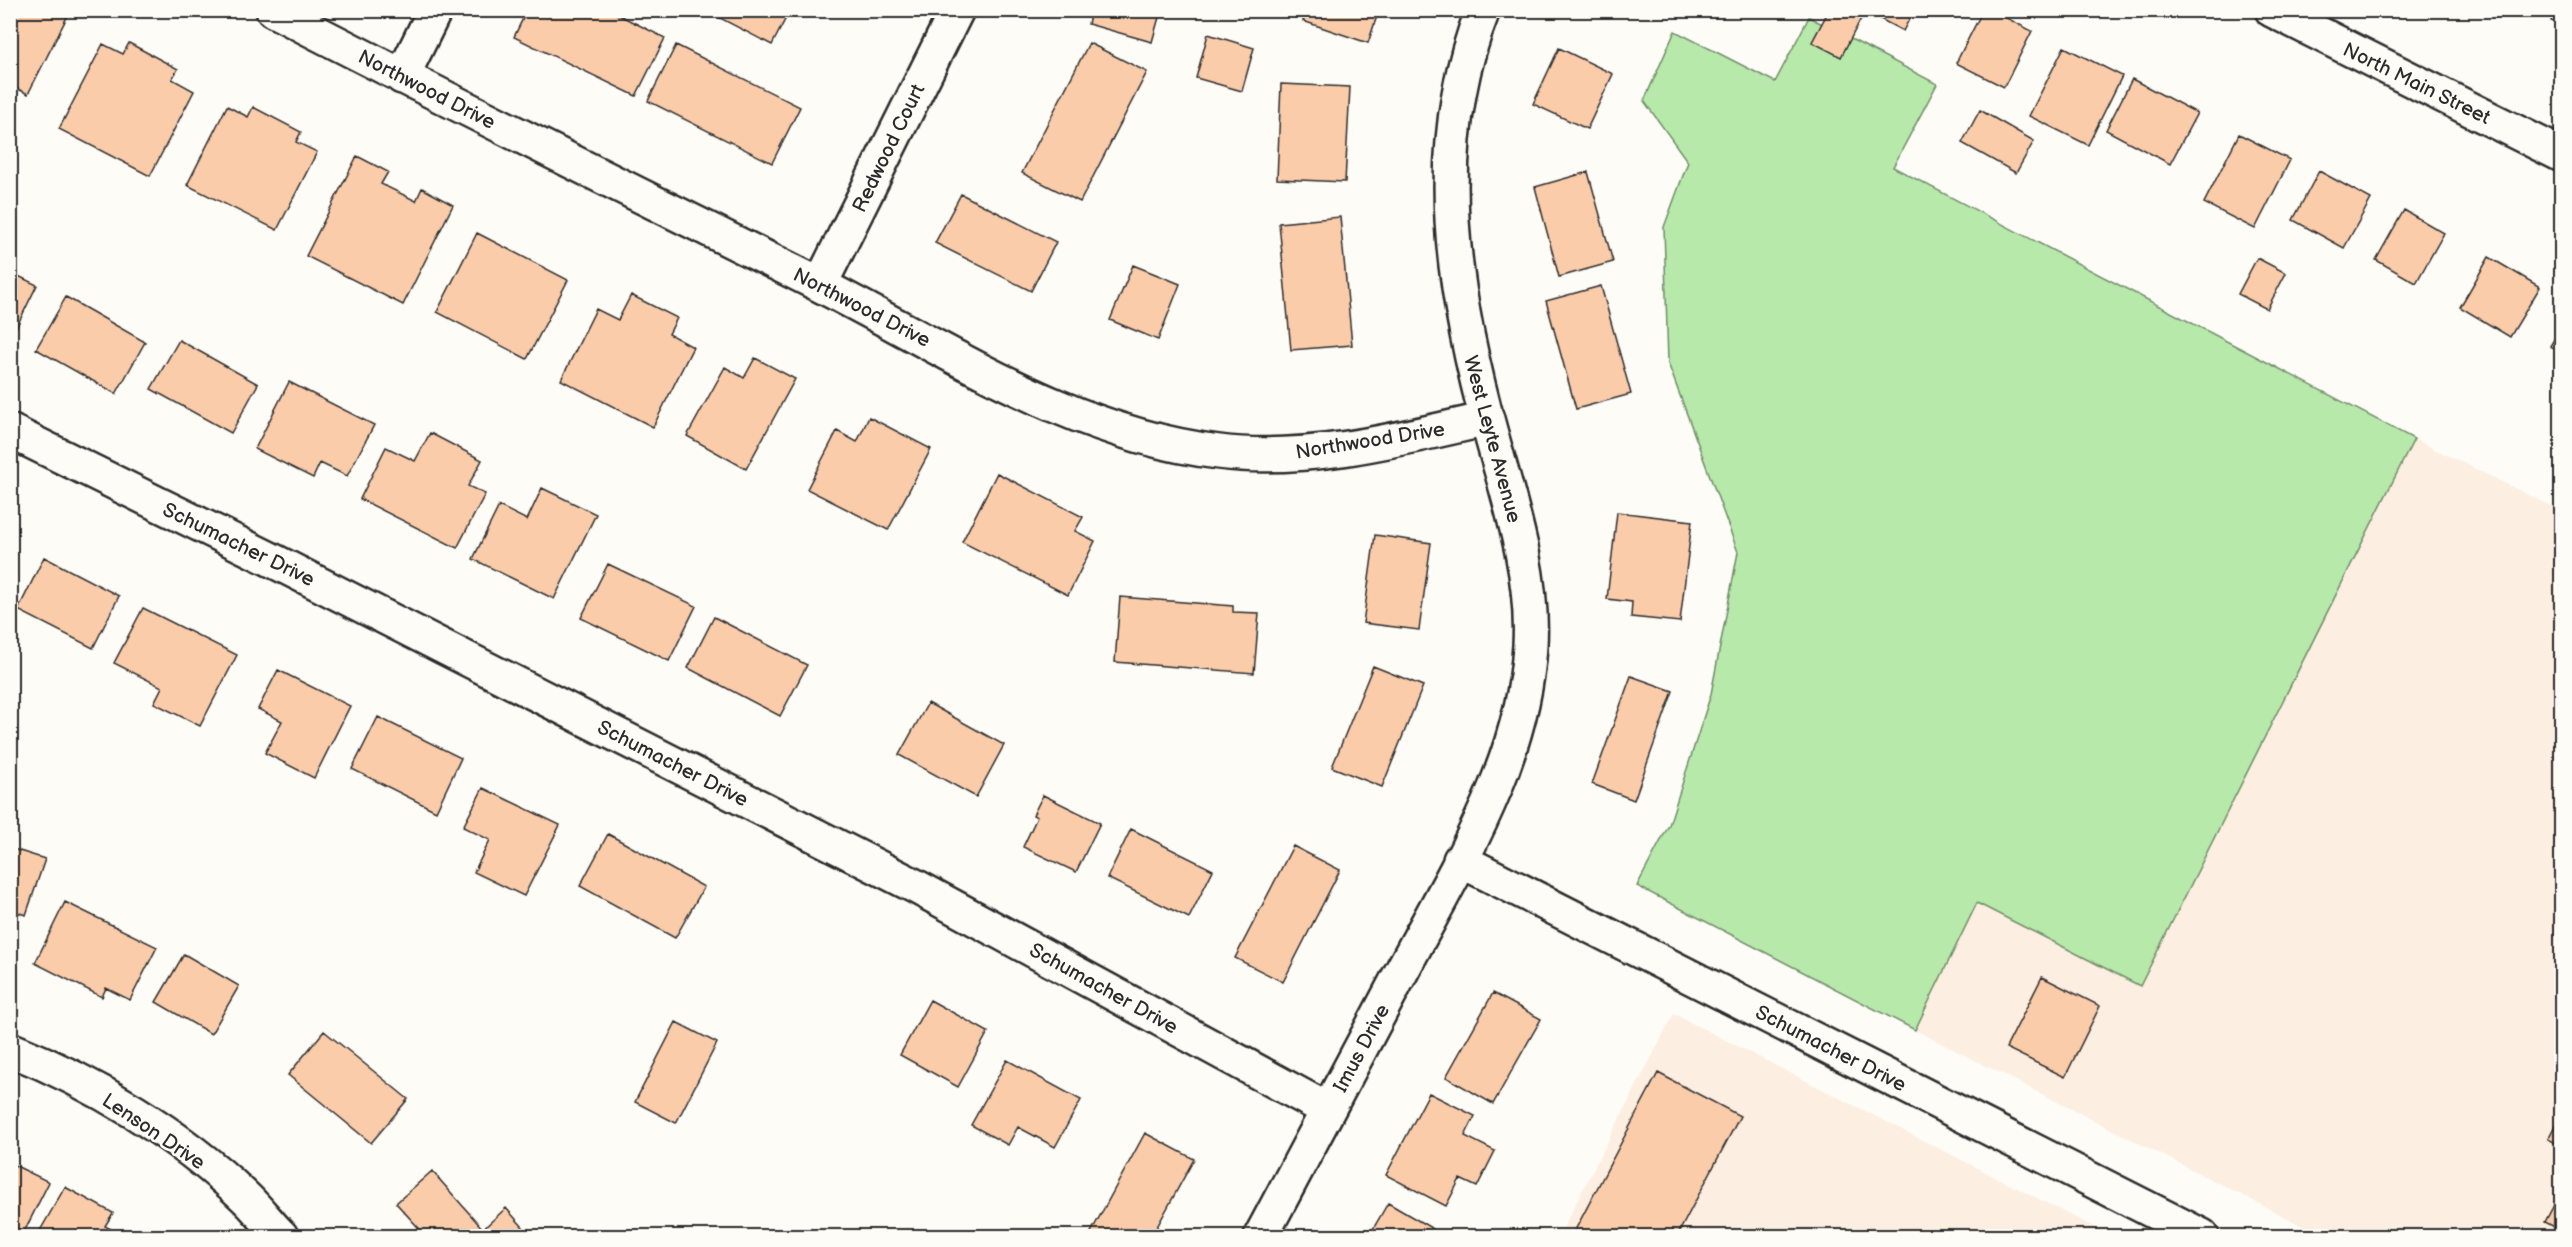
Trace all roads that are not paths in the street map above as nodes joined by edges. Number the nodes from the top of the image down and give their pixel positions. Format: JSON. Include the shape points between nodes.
{"nodes":[{"id":1,"x":273,"y":10,"type":"edge"},
{"id":2,"x":435,"y":10,"type":"edge"},
{"id":3,"x":957,"y":10,"type":"edge"},
{"id":4,"x":1483,"y":10,"type":"edge"},
{"id":5,"x":2272,"y":10,"type":"edge"},
{"id":6,"x":402,"y":77,"type":"junction"},
{"id":7,"x":2562,"y":155,"type":"edge"},
{"id":8,"x":820,"y":285,"type":"junction"},
{"id":9,"x":1487,"y":419,"type":"junction"},
{"id":10,"x":10,"y":431,"type":"edge"},
{"id":11,"x":1461,"y":860,"type":"junction"},
{"id":12,"x":10,"y":1049,"type":"edge"},
{"id":13,"x":1328,"y":1110,"type":"junction"},
{"id":14,"x":281,"y":1236,"type":"edge"},
{"id":15,"x":1261,"y":1236,"type":"edge"},
{"id":16,"x":2202,"y":1236,"type":"edge"}],
"edges":[{"from":1,"to":6,"type":"street","name":"Northwood Drive"},
{"from":2,"to":6,"type":"street"},
{"from":3,"to":8,"type":"street","name":"Redwood Court"},
{"from":4,"to":9,"type":"street","name":"West Leyte Avenue","via":[[1458,102],[1452,247]]},
{"from":5,"to":7,"type":"street","name":"North Main Street"},
{"from":6,"to":8,"type":"street","name":"Northwood Drive"},
{"from":8,"to":9,"type":"street","name":"Northwood Drive","via":[[1034,396],[1093,421],[1162,442],[1221,453],[1286,453],[1345,448]]},
{"from":9,"to":11,"type":"street","name":"West Leyte Avenue","via":[[1529,586],[1530,646],[1511,742],[1493,794]]},
{"from":10,"to":13,"type":"street","name":"Schumacher Drive","via":[[915,886]]},
{"from":11,"to":13,"type":"street","name":"Imus Drive"},
{"from":11,"to":16,"type":"street","name":"Schumacher Drive"},
{"from":12,"to":14,"type":"street","name":"Lenson Drive","via":[[44,1063],[137,1114],[244,1196]]},
{"from":13,"to":15,"type":"street","name":"Imus Drive"}]}
